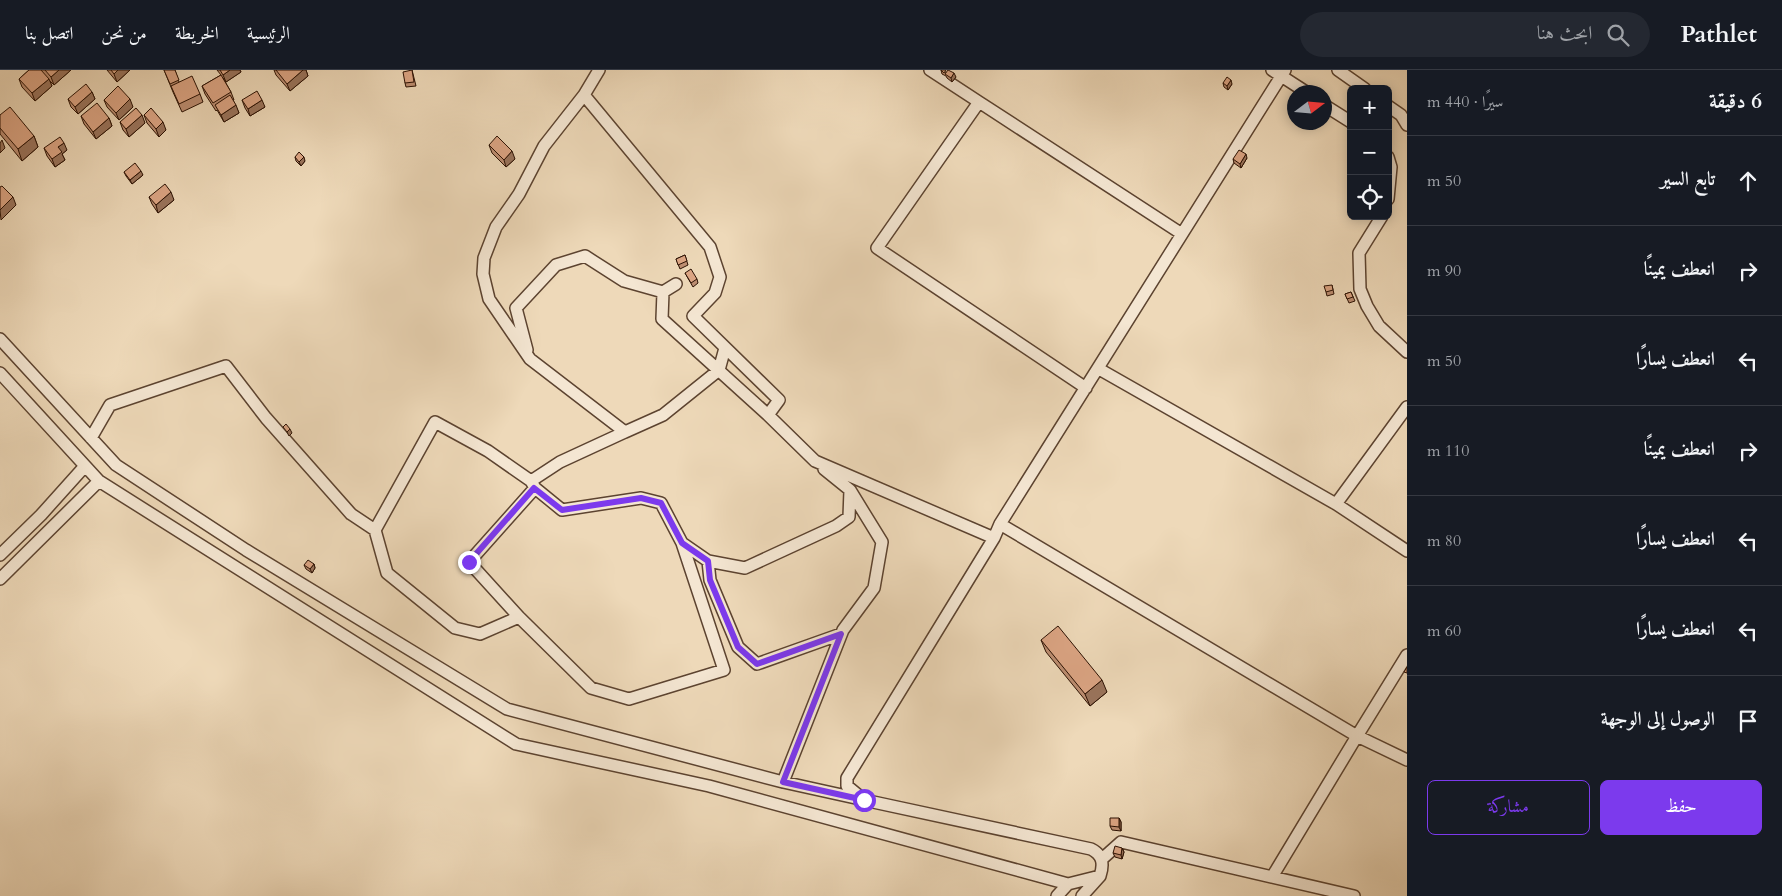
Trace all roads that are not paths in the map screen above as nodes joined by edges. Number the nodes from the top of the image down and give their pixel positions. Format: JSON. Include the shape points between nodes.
{"nodes":[{"id":1,"x":600,"y":70,"type":"edge"},
{"id":2,"x":930,"y":70,"type":"edge"},
{"id":3,"x":1338,"y":70,"type":"edge"},
{"id":4,"x":1279,"y":72,"type":"edge"},
{"id":5,"x":1297,"y":85,"type":"edge"},
{"id":6,"x":1359,"y":85,"type":"edge"},
{"id":7,"x":584,"y":95,"type":"junction"},
{"id":8,"x":979,"y":102,"type":"junction"},
{"id":9,"x":1392,"y":109,"type":"edge"},
{"id":10,"x":1332,"y":110,"type":"edge"},
{"id":11,"x":1347,"y":119,"type":"edge"},
{"id":12,"x":1407,"y":125,"type":"edge"},
{"id":13,"x":1380,"y":220,"type":"edge"},
{"id":14,"x":1182,"y":234,"type":"junction"},
{"id":15,"x":676,"y":284,"type":"dead end"},
{"id":16,"x":662,"y":292,"type":"junction"},
{"id":17,"x":0,"y":339,"type":"edge"},
{"id":18,"x":726,"y":348,"type":"junction"},
{"id":19,"x":1407,"y":352,"type":"edge"},
{"id":20,"x":530,"y":359,"type":"junction"},
{"id":21,"x":1099,"y":368,"type":"junction"},
{"id":22,"x":720,"y":370,"type":"junction"},
{"id":23,"x":0,"y":373,"type":"edge"},
{"id":24,"x":1086,"y":388,"type":"junction"},
{"id":25,"x":1407,"y":407,"type":"edge"},
{"id":26,"x":768,"y":416,"type":"junction"},
{"id":27,"x":625,"y":432,"type":"junction"},
{"id":28,"x":91,"y":438,"type":"junction"},
{"id":29,"x":816,"y":461,"type":"junction"},
{"id":30,"x":85,"y":466,"type":"junction"},
{"id":31,"x":99,"y":481,"type":"junction"},
{"id":32,"x":533,"y":485,"type":"junction"},
{"id":33,"x":850,"y":490,"type":"junction"},
{"id":34,"x":1336,"y":504,"type":"junction"},
{"id":35,"x":1000,"y":524,"type":"junction"},
{"id":36,"x":374,"y":530,"type":"junction"},
{"id":37,"x":994,"y":538,"type":"junction"},
{"id":38,"x":682,"y":543,"type":"junction"},
{"id":39,"x":1407,"y":552,"type":"edge"},
{"id":40,"x":0,"y":555,"type":"edge"},
{"id":41,"x":708,"y":561,"type":"junction"},
{"id":42,"x":0,"y":579,"type":"edge"},
{"id":43,"x":519,"y":617,"type":"junction"},
{"id":44,"x":841,"y":634,"type":"junction"},
{"id":45,"x":1407,"y":655,"type":"edge"},
{"id":46,"x":1357,"y":736,"type":"junction"},
{"id":47,"x":1407,"y":760,"type":"edge"},
{"id":48,"x":783,"y":782,"type":"junction"},
{"id":49,"x":864,"y":800,"type":"junction"},
{"id":50,"x":1102,"y":859,"type":"junction"},
{"id":51,"x":1100,"y":876,"type":"junction"},
{"id":52,"x":1272,"y":877,"type":"junction"},
{"id":53,"x":1068,"y":884,"type":"junction"},
{"id":54,"x":1057,"y":896,"type":"edge"},
{"id":55,"x":1082,"y":896,"type":"edge"},
{"id":56,"x":1354,"y":896,"type":"edge"}],
"edges":[{"from":1,"to":7,"type":"street"},
{"from":2,"to":8,"type":"street"},
{"from":3,"to":6,"type":"street"},
{"from":4,"to":5,"type":"street"},
{"from":4,"to":14,"type":"street"},
{"from":7,"to":18,"type":"street","via":[[710,247],[720,277],[715,293],[693,316]]},
{"from":7,"to":20,"type":"street","via":[[544,146],[519,194],[496,227],[484,258],[483,274],[489,299]]},
{"from":8,"to":14,"type":"street"},
{"from":8,"to":24,"type":"street","via":[[877,248]]},
{"from":9,"to":12,"type":"street"},
{"from":10,"to":11,"type":"street"},
{"from":13,"to":19,"type":"street","via":[[1359,253],[1360,289],[1379,326]]},
{"from":14,"to":21,"type":"street"},
{"from":15,"to":16,"type":"street"},
{"from":16,"to":20,"type":"street","via":[[624,281],[585,256],[556,265],[516,308]]},
{"from":16,"to":22,"type":"street","via":[[662,319]]},
{"from":17,"to":28,"type":"street"},
{"from":18,"to":22,"type":"street"},
{"from":18,"to":26,"type":"street","via":[[779,400]]},
{"from":20,"to":27,"type":"street"},
{"from":21,"to":24,"type":"street"},
{"from":21,"to":34,"type":"street"},
{"from":22,"to":26,"type":"street"},
{"from":22,"to":27,"type":"street","via":[[663,415]]},
{"from":23,"to":30,"type":"street"},
{"from":24,"to":35,"type":"street"},
{"from":25,"to":34,"type":"street"},
{"from":26,"to":29,"type":"street"},
{"from":27,"to":32,"type":"street","via":[[560,462]]},
{"from":28,"to":36,"type":"street","via":[[110,405],[226,366],[266,418],[351,514]]},
{"from":28,"to":48,"type":"street","via":[[116,466],[230,540],[508,709]]},
{"from":29,"to":33,"type":"street"},
{"from":29,"to":37,"type":"street"},
{"from":30,"to":31,"type":"street"},
{"from":30,"to":40,"type":"street"},
{"from":31,"to":42,"type":"street"},
{"from":31,"to":53,"type":"street","via":[[516,744],[709,786]]},
{"from":32,"to":36,"type":"street","via":[[488,451],[435,422]]},
{"from":32,"to":38,"type":"street","via":[[562,510],[641,498],[661,503]]},
{"from":32,"to":43,"type":"street","via":[[469,562]]},
{"from":33,"to":41,"type":"street","via":[[849,517],[836,526],[745,568]]},
{"from":33,"to":44,"type":"street","via":[[882,542],[874,588]]},
{"from":34,"to":39,"type":"street"},
{"from":35,"to":37,"type":"street"},
{"from":35,"to":46,"type":"street"},
{"from":36,"to":43,"type":"street","via":[[387,573],[455,628],[480,634]]},
{"from":37,"to":49,"type":"street","via":[[847,778],[847,786]]},
{"from":38,"to":41,"type":"street"},
{"from":38,"to":43,"type":"street","via":[[724,670],[629,699],[592,688]]},
{"from":41,"to":44,"type":"street","via":[[710,580],[738,647],[757,664]]},
{"from":44,"to":48,"type":"street"},
{"from":45,"to":46,"type":"street"},
{"from":46,"to":47,"type":"street"},
{"from":46,"to":52,"type":"street"},
{"from":48,"to":49,"type":"street"},
{"from":49,"to":50,"type":"street","via":[[1091,849]]},
{"from":50,"to":51,"type":"street"},
{"from":50,"to":52,"type":"street","via":[[1122,842]]},
{"from":51,"to":53,"type":"street"},
{"from":51,"to":55,"type":"street"},
{"from":52,"to":56,"type":"street"},
{"from":53,"to":54,"type":"street"}]}
